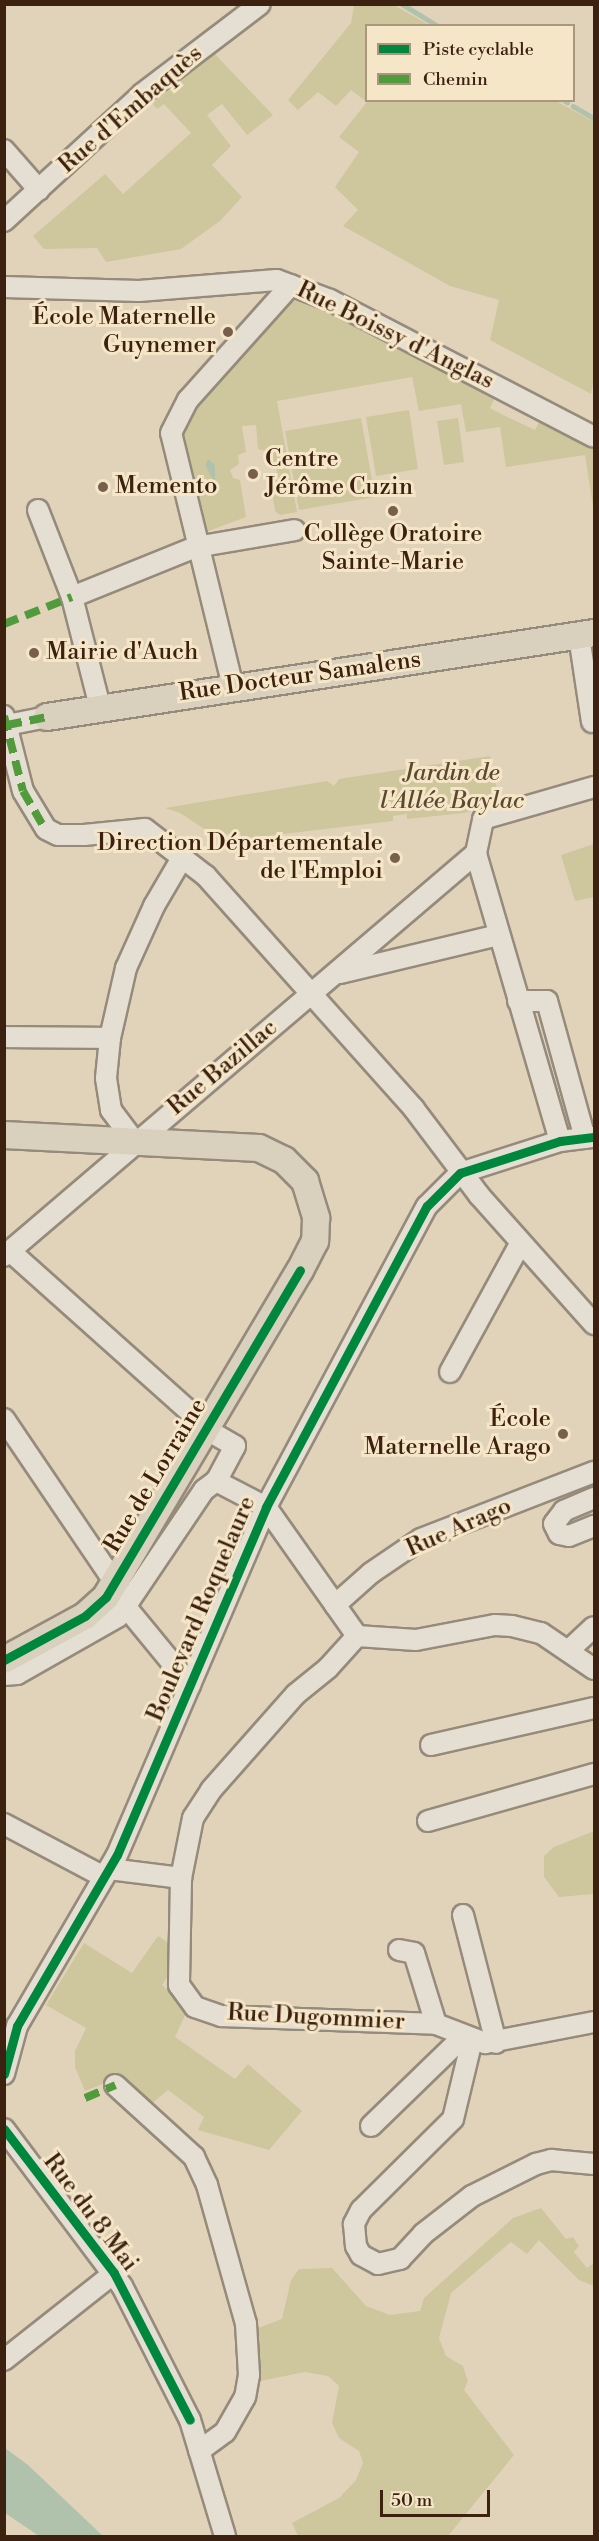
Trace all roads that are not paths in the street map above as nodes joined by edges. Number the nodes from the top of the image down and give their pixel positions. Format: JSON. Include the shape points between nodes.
{"nodes":[{"id":1,"x":260,"y":4,"type":"edge"},
{"id":2,"x":4,"y":150,"type":"edge"},
{"id":3,"x":39,"y":190,"type":"junction"},
{"id":4,"x":4,"y":221,"type":"edge"},
{"id":5,"x":291,"y":285,"type":"junction"},
{"id":6,"x":4,"y":287,"type":"edge"},
{"id":7,"x":594,"y":437,"type":"edge"},
{"id":8,"x":38,"y":510,"type":"dead end"},
{"id":9,"x":295,"y":530,"type":"dead end"},
{"id":10,"x":196,"y":547,"type":"junction"},
{"id":11,"x":72,"y":597,"type":"junction"},
{"id":12,"x":587,"y":634,"type":"edge"},
{"id":13,"x":233,"y":687,"type":"junction"},
{"id":14,"x":100,"y":707,"type":"junction"},
{"id":15,"x":46,"y":717,"type":"joint"},
{"id":16,"x":6,"y":721,"type":"edge"},
{"id":17,"x":592,"y":722,"type":"dead end"},
{"id":18,"x":8,"y":749,"type":"edge"},
{"id":19,"x":594,"y":787,"type":"edge"},
{"id":20,"x":476,"y":854,"type":"junction"},
{"id":21,"x":204,"y":855,"type":"dead end"},
{"id":22,"x":182,"y":858,"type":"junction"},
{"id":23,"x":498,"y":935,"type":"junction"},
{"id":24,"x":334,"y":975,"type":"junction"},
{"id":25,"x":311,"y":994,"type":"junction"},
{"id":26,"x":518,"y":1001,"type":"junction"},
{"id":27,"x":4,"y":1037,"type":"edge"},
{"id":28,"x":110,"y":1038,"type":"junction"},
{"id":29,"x":4,"y":1135,"type":"edge"},
{"id":30,"x":590,"y":1138,"type":"edge"},
{"id":31,"x":560,"y":1141,"type":"junction"},
{"id":32,"x":135,"y":1142,"type":"junction"},
{"id":33,"x":460,"y":1173,"type":"junction"},
{"id":34,"x":520,"y":1244,"type":"junction"},
{"id":35,"x":7,"y":1254,"type":"edge"},
{"id":36,"x":594,"y":1324,"type":"edge"},
{"id":37,"x":450,"y":1372,"type":"dead end"},
{"id":38,"x":4,"y":1419,"type":"edge"},
{"id":39,"x":198,"y":1419,"type":"dead end"},
{"id":40,"x":216,"y":1435,"type":"dead end"},
{"id":41,"x":594,"y":1472,"type":"edge"},
{"id":42,"x":216,"y":1480,"type":"junction"},
{"id":43,"x":594,"y":1498,"type":"edge"},
{"id":44,"x":266,"y":1507,"type":"junction"},
{"id":45,"x":594,"y":1526,"type":"edge"},
{"id":46,"x":115,"y":1583,"type":"junction"},
{"id":47,"x":335,"y":1605,"type":"junction"},
{"id":48,"x":126,"y":1607,"type":"junction"},
{"id":49,"x":594,"y":1627,"type":"edge"},
{"id":50,"x":357,"y":1636,"type":"junction"},
{"id":51,"x":403,"y":1640,"type":"junction"},
{"id":52,"x":568,"y":1651,"type":"junction"},
{"id":53,"x":4,"y":1660,"type":"edge"},
{"id":54,"x":328,"y":1668,"type":"junction"},
{"id":55,"x":594,"y":1669,"type":"edge"},
{"id":56,"x":4,"y":1676,"type":"edge"},
{"id":57,"x":190,"y":1684,"type":"junction"},
{"id":58,"x":594,"y":1708,"type":"edge"},
{"id":59,"x":431,"y":1744,"type":"dead end"},
{"id":60,"x":594,"y":1774,"type":"edge"},
{"id":61,"x":428,"y":1821,"type":"dead end"},
{"id":62,"x":4,"y":1824,"type":"edge"},
{"id":63,"x":107,"y":1873,"type":"junction"},
{"id":64,"x":181,"y":1878,"type":"junction"},
{"id":65,"x":462,"y":1915,"type":"dead end"},
{"id":66,"x":399,"y":1950,"type":"dead end"},
{"id":67,"x":594,"y":2022,"type":"edge"},
{"id":68,"x":436,"y":2024,"type":"junction"},
{"id":69,"x":468,"y":2039,"type":"junction"},
{"id":70,"x":496,"y":2043,"type":"junction"},
{"id":71,"x":4,"y":2074,"type":"edge"},
{"id":72,"x":115,"y":2085,"type":"dead end"},
{"id":73,"x":371,"y":2126,"type":"dead end"},
{"id":74,"x":4,"y":2129,"type":"edge"},
{"id":75,"x":594,"y":2164,"type":"edge"},
{"id":76,"x":114,"y":2273,"type":"junction"},
{"id":77,"x":4,"y":2360,"type":"edge"},
{"id":78,"x":199,"y":2451,"type":"junction"},
{"id":79,"x":225,"y":2536,"type":"edge"}],
"edges":[{"from":1,"to":3,"type":"street","name":"Rue d'Embaquès","via":[[142,94]]},
{"from":2,"to":3,"type":"street"},
{"from":3,"to":4,"type":"street","name":"Rue d'Embaquès"},
{"from":5,"to":6,"type":"street","name":"Rue Boissy d'Anglas","via":[[249,279],[207,287],[139,291]]},
{"from":5,"to":7,"type":"street","name":"Rue Boissy d'Anglas","via":[[330,300]]},
{"from":5,"to":10,"type":"street","via":[[188,400],[172,424],[170,441]]},
{"from":8,"to":11,"type":"street"},
{"from":9,"to":10,"type":"street"},
{"from":10,"to":11,"type":"street"},
{"from":10,"to":13,"type":"street"},
{"from":11,"to":14,"type":"street"},
{"from":12,"to":13,"type":"main road","name":"Rue Docteur Samalens"},
{"from":12,"to":17,"type":"street","via":[[584,665]]},
{"from":13,"to":14,"type":"main road","name":"Rue Docteur Samalens"},
{"from":14,"to":15,"type":"main road","name":"Rue Docteur Samalens"},
{"from":15,"to":16,"type":"street","name":"Rue Docteur Samalens"},
{"from":16,"to":18,"type":"street"},
{"from":18,"to":22,"type":"street","via":[[22,791],[43,825],[58,835],[145,829]]},
{"from":19,"to":20,"type":"street","via":[[490,816]]},
{"from":20,"to":23,"type":"street"},
{"from":20,"to":24,"type":"street","name":"Rue Bazillac"},
{"from":21,"to":22,"type":"street"},
{"from":22,"to":25,"type":"street","via":[[206,876]]},
{"from":22,"to":28,"type":"street","via":[[154,906],[126,968]]},
{"from":23,"to":24,"type":"street"},
{"from":23,"to":26,"type":"street"},
{"from":24,"to":25,"type":"street","name":"Rue Bazillac"},
{"from":25,"to":32,"type":"street","name":"Rue Bazillac"},
{"from":25,"to":33,"type":"street","via":[[414,1108]]},
{"from":26,"to":30,"type":"street","via":[[547,1001]]},
{"from":26,"to":31,"type":"street"},
{"from":27,"to":28,"type":"street"},
{"from":28,"to":32,"type":"street","via":[[106,1078],[111,1110]]},
{"from":29,"to":32,"type":"main road","name":"Rue de Lorraine"},
{"from":30,"to":31,"type":"street"},
{"from":31,"to":33,"type":"street"},
{"from":32,"to":35,"type":"street","name":"Rue Bazillac"},
{"from":32,"to":46,"type":"main road","name":"Rue de Lorraine","via":[[259,1148],[271,1153],[305,1181],[315,1206],[316,1228],[315,1241],[300,1270]]},
{"from":33,"to":34,"type":"street"},
{"from":33,"to":44,"type":"street","name":"Boulevard Roquelaure","via":[[427,1206]]},
{"from":34,"to":36,"type":"street"},
{"from":34,"to":37,"type":"street"},
{"from":35,"to":39,"type":"street"},
{"from":38,"to":46,"type":"street"},
{"from":40,"to":42,"type":"street","via":[[235,1446]]},
{"from":41,"to":47,"type":"street","name":"Rue Arago","via":[[421,1539],[371,1573]]},
{"from":42,"to":44,"type":"street"},
{"from":42,"to":48,"type":"street","via":[[204,1490]]},
{"from":43,"to":45,"type":"street","via":[[564,1511],[554,1524],[559,1534],[569,1536]]},
{"from":44,"to":47,"type":"street"},
{"from":44,"to":57,"type":"street","name":"Boulevard Roquelaure"},
{"from":46,"to":53,"type":"main road","name":"Rue de Lorraine","via":[[85,1616]]},
{"from":47,"to":50,"type":"street"},
{"from":48,"to":56,"type":"street","via":[[111,1622],[17,1674]]},
{"from":48,"to":57,"type":"street"},
{"from":49,"to":52,"type":"street"},
{"from":50,"to":51,"type":"street"},
{"from":50,"to":54,"type":"street"},
{"from":51,"to":52,"type":"street","via":[[504,1626],[541,1633]]},
{"from":51,"to":54,"type":"street"},
{"from":52,"to":55,"type":"street"},
{"from":54,"to":64,"type":"street","name":"Rue Dugommier","via":[[296,1694],[211,1790],[193,1818]]},
{"from":57,"to":63,"type":"street","name":"Boulevard Roquelaure"},
{"from":58,"to":59,"type":"street"},
{"from":60,"to":61,"type":"street"},
{"from":62,"to":63,"type":"street"},
{"from":63,"to":64,"type":"street"},
{"from":63,"to":71,"type":"street","name":"Boulevard Roquelaure","via":[[17,2026]]},
{"from":64,"to":68,"type":"street","name":"Rue Dugommier","via":[[178,1978],[183,1994],[195,2007],[242,2018]]},
{"from":65,"to":70,"type":"street"},
{"from":66,"to":68,"type":"street","via":[[414,1953]]},
{"from":67,"to":70,"type":"street","name":"Rue Dugommier"},
{"from":68,"to":69,"type":"street","name":"Rue Dugommier"},
{"from":69,"to":70,"type":"street","name":"Rue Dugommier"},
{"from":69,"to":73,"type":"street"},
{"from":69,"to":75,"type":"street","via":[[453,2119],[361,2210],[354,2224],[356,2246],[362,2254],[378,2264],[400,2259],[423,2234],[472,2196],[536,2164],[551,2160]]},
{"from":72,"to":78,"type":"street","via":[[194,2157],[207,2185],[246,2324],[249,2375],[244,2397],[225,2432]]},
{"from":74,"to":76,"type":"street","name":"Rue du 8 Mai"},
{"from":76,"to":77,"type":"street"},
{"from":76,"to":78,"type":"street","name":"Rue du 8 Mai","via":[[190,2420]]},
{"from":78,"to":79,"type":"street","name":"Rue du 8 Mai"}]}
